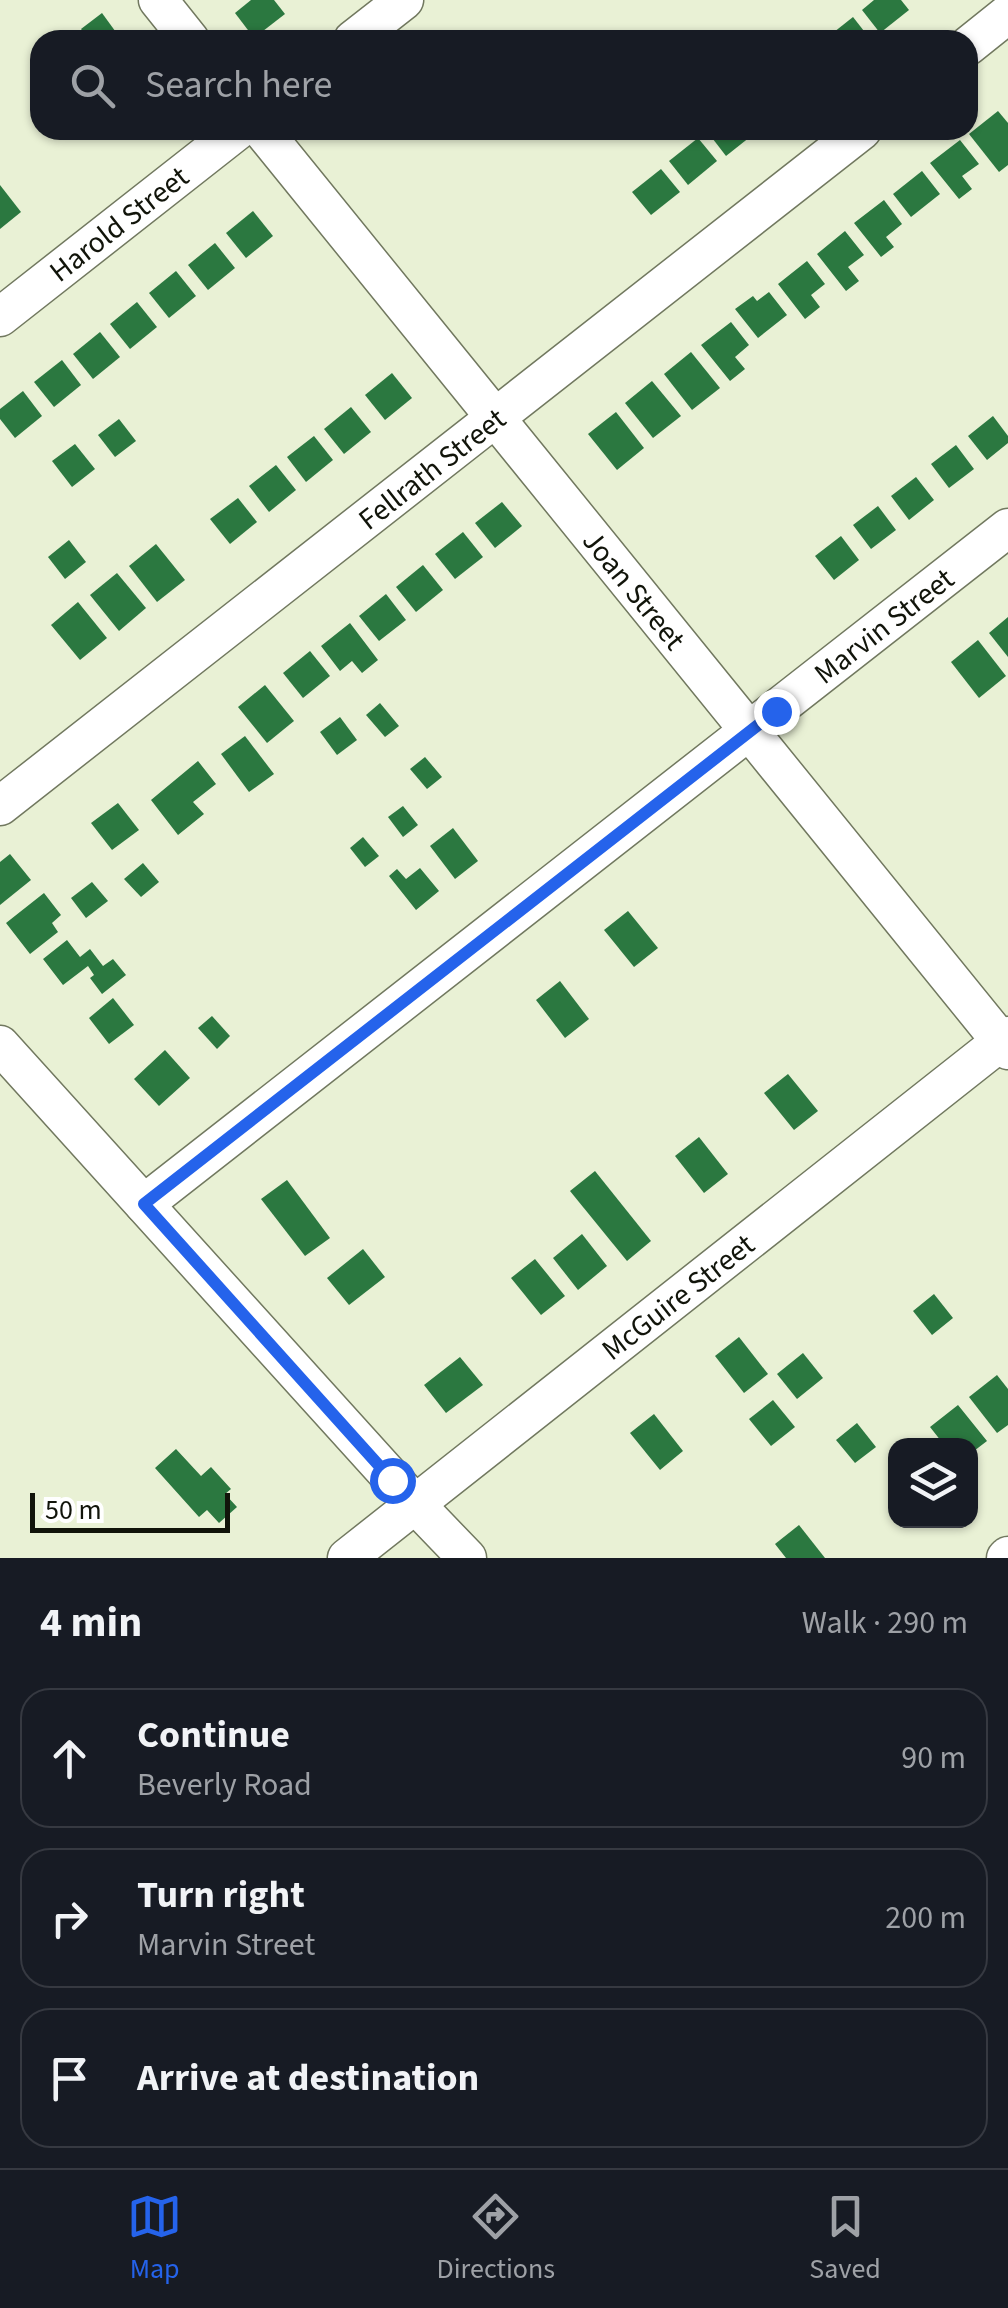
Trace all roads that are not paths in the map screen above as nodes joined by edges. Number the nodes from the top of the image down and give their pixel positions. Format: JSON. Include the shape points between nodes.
{"nodes":[{"id":1,"x":158,"y":0,"type":"edge"},
{"id":2,"x":404,"y":0,"type":"edge"},
{"id":3,"x":1008,"y":14,"type":"edge"},
{"id":4,"x":182,"y":30,"type":"edge"},
{"id":5,"x":366,"y":30,"type":"edge"},
{"id":6,"x":978,"y":38,"type":"edge"},
{"id":7,"x":225,"y":140,"type":"edge"},
{"id":8,"x":270,"y":140,"type":"edge"},
{"id":9,"x":849,"y":140,"type":"edge"},
{"id":10,"x":0,"y":317,"type":"edge"},
{"id":11,"x":495,"y":419,"type":"junction"},
{"id":12,"x":1008,"y":528,"type":"edge"},
{"id":13,"x":749,"y":732,"type":"junction"},
{"id":14,"x":0,"y":806,"type":"edge"},
{"id":15,"x":1006,"y":1042,"type":"edge"},
{"id":16,"x":0,"y":1045,"type":"edge"},
{"id":17,"x":144,"y":1204,"type":"junction"},
{"id":18,"x":416,"y":1506,"type":"junction"},
{"id":19,"x":347,"y":1558,"type":"edge"},
{"id":20,"x":466,"y":1558,"type":"edge"}],
"edges":[{"from":1,"to":4,"type":"street"},
{"from":2,"to":5,"type":"street"},
{"from":3,"to":6,"type":"street"},
{"from":7,"to":10,"type":"street","name":"Harold Street"},
{"from":8,"to":11,"type":"street","name":"Joan Street"},
{"from":9,"to":11,"type":"street","name":"Fellrath Street"},
{"from":11,"to":13,"type":"street","name":"Joan Street"},
{"from":11,"to":14,"type":"street","name":"Fellrath Street"},
{"from":12,"to":13,"type":"street","name":"Marvin Street"},
{"from":13,"to":15,"type":"street","name":"Joan Street"},
{"from":13,"to":17,"type":"street","name":"Marvin Street"},
{"from":15,"to":18,"type":"street","name":"McGuire Street"},
{"from":16,"to":17,"type":"street"},
{"from":17,"to":18,"type":"street"},
{"from":18,"to":19,"type":"street","name":"McGuire Street"},
{"from":18,"to":20,"type":"street"}]}
